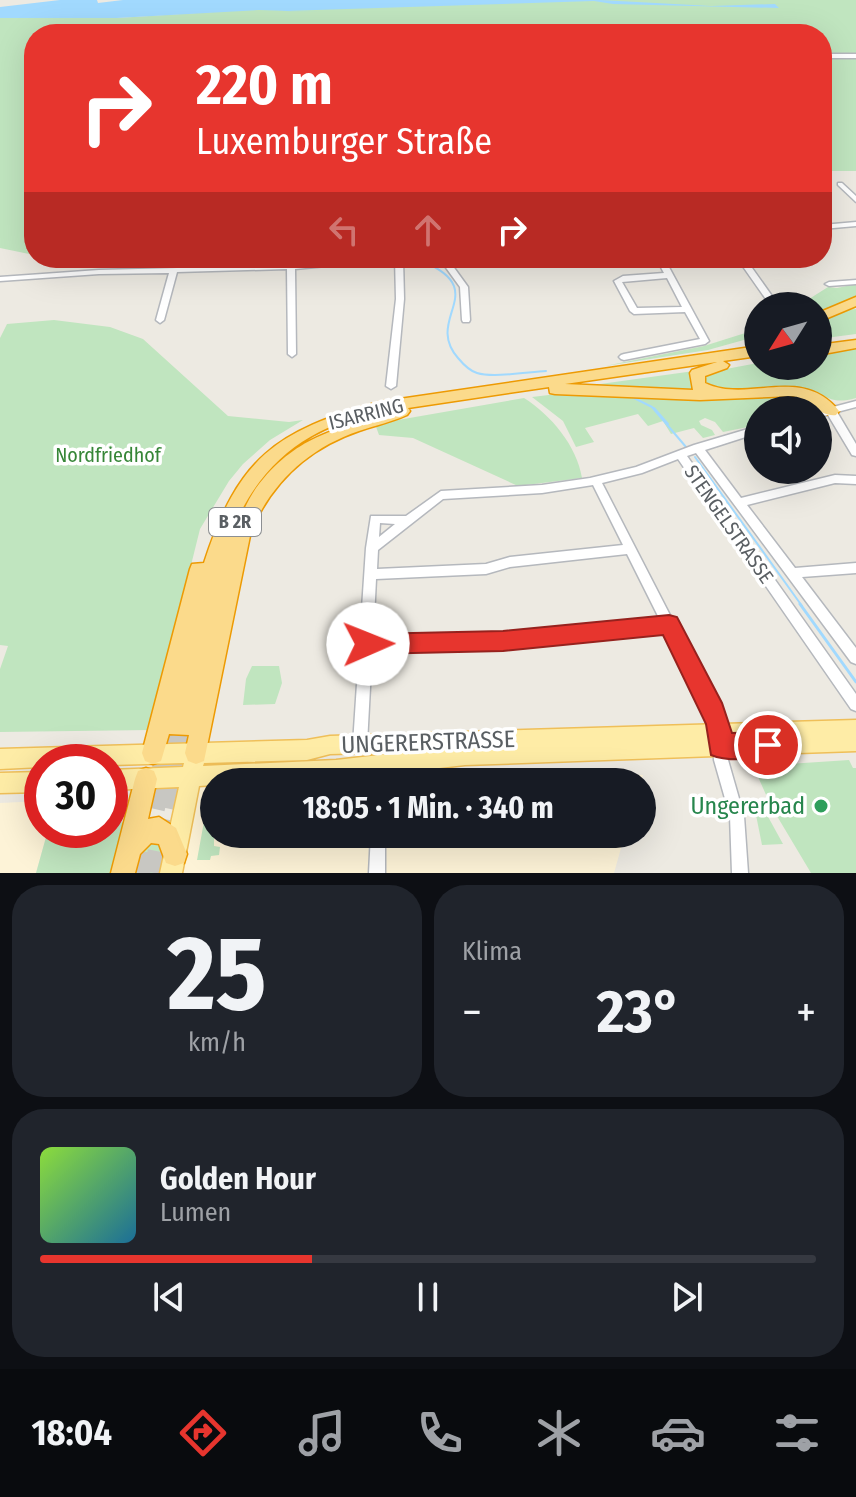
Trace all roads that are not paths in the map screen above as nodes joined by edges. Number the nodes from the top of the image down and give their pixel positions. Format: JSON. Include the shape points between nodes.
{"nodes":[{"id":1,"x":832,"y":56,"type":"edge"},
{"id":2,"x":856,"y":56,"type":"edge"},
{"id":3,"x":840,"y":184,"type":"dead end"},
{"id":4,"x":856,"y":200,"type":"edge"},
{"id":5,"x":856,"y":224,"type":"edge"},
{"id":6,"x":832,"y":226,"type":"edge"},
{"id":7,"x":262,"y":268,"type":"edge"},
{"id":8,"x":291,"y":268,"type":"edge"},
{"id":9,"x":399,"y":268,"type":"edge"},
{"id":10,"x":450,"y":268,"type":"edge"},
{"id":11,"x":665,"y":268,"type":"edge"},
{"id":12,"x":748,"y":268,"type":"edge"},
{"id":13,"x":173,"y":271,"type":"junction"},
{"id":14,"x":669,"y":275,"type":"junction"},
{"id":15,"x":0,"y":279,"type":"edge"},
{"id":16,"x":856,"y":282,"type":"edge"},
{"id":17,"x":829,"y":284,"type":"dead end"},
{"id":18,"x":765,"y":292,"type":"edge"},
{"id":19,"x":856,"y":301,"type":"edge"},
{"id":20,"x":856,"y":308,"type":"edge"},
{"id":21,"x":687,"y":309,"type":"junction"},
{"id":22,"x":838,"y":310,"type":"junction"},
{"id":23,"x":832,"y":312,"type":"edge"},
{"id":24,"x":160,"y":320,"type":"dead end"},
{"id":25,"x":466,"y":320,"type":"dead end"},
{"id":26,"x":856,"y":337,"type":"edge"},
{"id":27,"x":832,"y":340,"type":"edge"},
{"id":28,"x":744,"y":344,"type":"edge"},
{"id":29,"x":856,"y":344,"type":"edge"},
{"id":30,"x":832,"y":348,"type":"edge"},
{"id":31,"x":744,"y":353,"type":"edge"},
{"id":32,"x":292,"y":354,"type":"dead end"},
{"id":33,"x":624,"y":357,"type":"dead end"},
{"id":34,"x":744,"y":360,"type":"edge"},
{"id":35,"x":729,"y":363,"type":"junction"},
{"id":36,"x":665,"y":364,"type":"junction"},
{"id":37,"x":577,"y":384,"type":"junction"},
{"id":38,"x":391,"y":386,"type":"dead end"},
{"id":39,"x":458,"y":394,"type":"junction"},
{"id":40,"x":718,"y":395,"type":"junction"},
{"id":41,"x":810,"y":396,"type":"edge"},
{"id":42,"x":856,"y":404,"type":"edge"},
{"id":43,"x":402,"y":411,"type":"junction"},
{"id":44,"x":832,"y":411,"type":"edge"},
{"id":45,"x":832,"y":423,"type":"edge"},
{"id":46,"x":744,"y":433,"type":"edge"},
{"id":47,"x":698,"y":448,"type":"junction"},
{"id":48,"x":856,"y":452,"type":"edge"},
{"id":49,"x":681,"y":456,"type":"junction"},
{"id":50,"x":856,"y":480,"type":"edge"},
{"id":51,"x":596,"y":481,"type":"junction"},
{"id":52,"x":740,"y":502,"type":"junction"},
{"id":53,"x":410,"y":520,"type":"junction"},
{"id":54,"x":372,"y":548,"type":"junction"},
{"id":55,"x":630,"y":549,"type":"junction"},
{"id":56,"x":856,"y":568,"type":"edge"},
{"id":57,"x":792,"y":573,"type":"junction"},
{"id":58,"x":371,"y":574,"type":"junction"},
{"id":59,"x":669,"y":624,"type":"junction"},
{"id":60,"x":368,"y":644,"type":"junction"},
{"id":61,"x":856,"y":658,"type":"edge"},
{"id":62,"x":856,"y":705,"type":"edge"},
{"id":63,"x":856,"y":729,"type":"edge"},
{"id":64,"x":720,"y":740,"type":"junction"},
{"id":65,"x":856,"y":742,"type":"edge"},
{"id":66,"x":360,"y":744,"type":"junction"},
{"id":67,"x":153,"y":753,"type":"junction"},
{"id":68,"x":196,"y":753,"type":"junction"},
{"id":69,"x":0,"y":759,"type":"edge"},
{"id":70,"x":192,"y":776,"type":"junction"},
{"id":71,"x":146,"y":779,"type":"junction"},
{"id":72,"x":128,"y":780,"type":"edge"},
{"id":73,"x":24,"y":782,"type":"edge"},
{"id":74,"x":0,"y":783,"type":"edge"},
{"id":75,"x":378,"y":848,"type":"edge"},
{"id":76,"x":130,"y":849,"type":"junction"},
{"id":77,"x":173,"y":863,"type":"edge"},
{"id":78,"x":123,"y":873,"type":"edge"},
{"id":79,"x":377,"y":873,"type":"edge"},
{"id":80,"x":740,"y":873,"type":"edge"}],
"edges":[{"from":1,"to":2,"type":"street"},
{"from":3,"to":4,"type":"street"},
{"from":5,"to":6,"type":"street"},
{"from":7,"to":13,"type":"street"},
{"from":8,"to":32,"type":"street"},
{"from":9,"to":38,"type":"street"},
{"from":10,"to":25,"type":"street","via":[[464,287]]},
{"from":11,"to":14,"type":"street"},
{"from":12,"to":18,"type":"street"},
{"from":13,"to":15,"type":"street"},
{"from":13,"to":24,"type":"street"},
{"from":14,"to":21,"type":"street"},
{"from":14,"to":21,"type":"street","via":[[619,279],[634,311]]},
{"from":16,"to":17,"type":"street"},
{"from":19,"to":22,"type":"highway"},
{"from":20,"to":22,"type":"highway"},
{"from":21,"to":33,"type":"street","via":[[705,341]]},
{"from":22,"to":23,"type":"highway"},
{"from":26,"to":27,"type":"highway"},
{"from":28,"to":36,"type":"highway"},
{"from":29,"to":30,"type":"highway"},
{"from":31,"to":36,"type":"highway","name":"ISARRING","number":"B 2R"},
{"from":34,"to":35,"type":"highway","name":"ISARRING","number":"B 2R"},
{"from":35,"to":37,"type":"highway","name":"ISARRING","number":"B 2R"},
{"from":35,"to":40,"type":"highway","via":[[697,373],[698,386]]},
{"from":36,"to":37,"type":"highway","name":"ISARRING","number":"B 2R"},
{"from":37,"to":39,"type":"highway","name":"ISARRING","number":"B 2R"},
{"from":37,"to":40,"type":"highway"},
{"from":37,"to":43,"type":"highway","name":"ISARRING","number":"B 2R"},
{"from":39,"to":43,"type":"highway","name":"ISARRING","number":"B 2R","via":[[379,407],[326,423],[289,443],[254,473],[235,498],[221,531],[180,726],[231,534],[251,491],[283,457],[312,438]]},
{"from":39,"to":67,"type":"highway","via":[[378,401],[320,418],[272,446],[238,479],[216,514],[206,543]]},
{"from":40,"to":41,"type":"highway","via":[[794,391]]},
{"from":42,"to":44,"type":"street"},
{"from":43,"to":68,"type":"highway","via":[[320,442],[291,461],[249,512]]},
{"from":45,"to":48,"type":"street"},
{"from":46,"to":47,"type":"street"},
{"from":47,"to":49,"type":"street","name":"STENGELSTRASSE"},
{"from":47,"to":52,"type":"street","name":"STENGELSTRASSE"},
{"from":49,"to":51,"type":"street"},
{"from":49,"to":62,"type":"street","name":"STENGELSTRASSE"},
{"from":50,"to":52,"type":"street","via":[[835,479]]},
{"from":51,"to":53,"type":"street","via":[[441,495]]},
{"from":51,"to":55,"type":"street"},
{"from":52,"to":57,"type":"street","name":"STENGELSTRASSE"},
{"from":53,"to":54,"type":"street"},
{"from":53,"to":54,"type":"street","via":[[375,519]]},
{"from":54,"to":58,"type":"street"},
{"from":55,"to":58,"type":"street","via":[[486,569]]},
{"from":55,"to":59,"type":"street"},
{"from":56,"to":57,"type":"street"},
{"from":57,"to":61,"type":"street","name":"STENGELSTRASSE"},
{"from":58,"to":60,"type":"street"},
{"from":59,"to":60,"type":"street","via":[[503,641]]},
{"from":59,"to":64,"type":"street","via":[[713,711]]},
{"from":60,"to":66,"type":"street"},
{"from":63,"to":64,"type":"main road","name":"UNGERERSTRASSE"},
{"from":64,"to":65,"type":"main road","name":"UNGERERSTRASSE"},
{"from":64,"to":66,"type":"main road","name":"UNGERERSTRASSE"},
{"from":64,"to":70,"type":"main road","name":"UNGERERSTRASSE"},
{"from":64,"to":80,"type":"street","via":[[737,816]]},
{"from":66,"to":68,"type":"main road","name":"UNGERERSTRASSE"},
{"from":67,"to":68,"type":"main road","name":"UNGERERSTRASSE"},
{"from":67,"to":69,"type":"main road","name":"UNGERERSTRASSE"},
{"from":67,"to":71,"type":"main road"},
{"from":68,"to":70,"type":"main road"},
{"from":70,"to":71,"type":"main road","name":"UNGERERSTRASSE"},
{"from":70,"to":77,"type":"main road"},
{"from":71,"to":72,"type":"main road","name":"UNGERERSTRASSE"},
{"from":71,"to":76,"type":"highway"},
{"from":73,"to":74,"type":"main road"},
{"from":75,"to":79,"type":"street"},
{"from":76,"to":77,"type":"highway","via":[[145,832],[159,829],[168,836]]},
{"from":76,"to":78,"type":"highway"}]}
